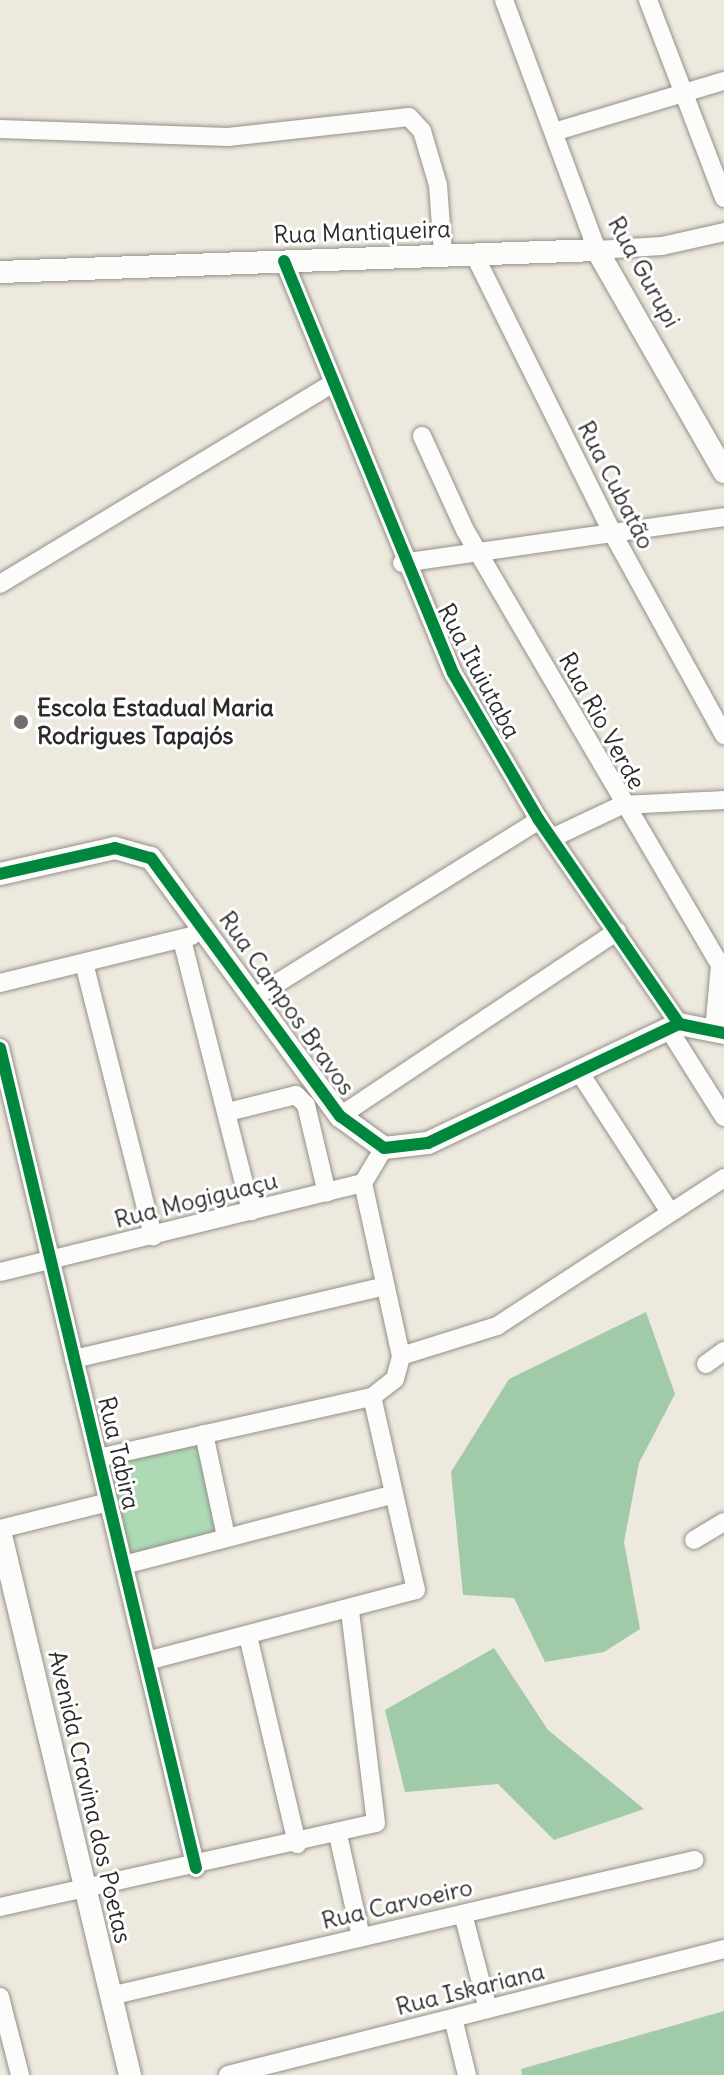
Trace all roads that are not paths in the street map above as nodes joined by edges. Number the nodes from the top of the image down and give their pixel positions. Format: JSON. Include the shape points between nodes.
{"nodes":[{"id":1,"x":504,"y":0,"type":"edge"},
{"id":2,"x":648,"y":0,"type":"edge"},
{"id":3,"x":724,"y":81,"type":"edge"},
{"id":4,"x":685,"y":94,"type":"junction"},
{"id":5,"x":0,"y":129,"type":"edge"},
{"id":6,"x":557,"y":131,"type":"junction"},
{"id":7,"x":718,"y":167,"type":"edge"},
{"id":8,"x":724,"y":198,"type":"edge"},
{"id":9,"x":724,"y":232,"type":"edge"},
{"id":10,"x":597,"y":250,"type":"junction"},
{"id":11,"x":443,"y":253,"type":"junction"},
{"id":12,"x":474,"y":254,"type":"junction"},
{"id":13,"x":284,"y":261,"type":"junction"},
{"id":14,"x":0,"y":272,"type":"edge"},
{"id":15,"x":331,"y":384,"type":"junction"},
{"id":16,"x":422,"y":436,"type":"dead end"},
{"id":17,"x":724,"y":472,"type":"edge"},
{"id":18,"x":724,"y":517,"type":"edge"},
{"id":19,"x":613,"y":534,"type":"junction"},
{"id":20,"x":478,"y":550,"type":"junction"},
{"id":21,"x":402,"y":563,"type":"junction"},
{"id":22,"x":0,"y":584,"type":"edge"},
{"id":23,"x":724,"y":735,"type":"edge"},
{"id":24,"x":724,"y":800,"type":"edge"},
{"id":25,"x":622,"y":805,"type":"junction"},
{"id":26,"x":539,"y":820,"type":"junction"},
{"id":27,"x":552,"y":838,"type":"junction"},
{"id":28,"x":0,"y":874,"type":"edge"},
{"id":29,"x":207,"y":928,"type":"junction"},
{"id":30,"x":617,"y":931,"type":"junction"},
{"id":31,"x":182,"y":940,"type":"junction"},
{"id":32,"x":84,"y":963,"type":"junction"},
{"id":33,"x":0,"y":983,"type":"edge"},
{"id":34,"x":255,"y":997,"type":"junction"},
{"id":35,"x":673,"y":1026,"type":"junction"},
{"id":36,"x":719,"y":1032,"type":"edge"},
{"id":37,"x":0,"y":1048,"type":"edge"},
{"id":38,"x":578,"y":1070,"type":"junction"},
{"id":39,"x":228,"y":1112,"type":"junction"},
{"id":40,"x":340,"y":1116,"type":"junction"},
{"id":41,"x":724,"y":1117,"type":"edge"},
{"id":42,"x":384,"y":1148,"type":"junction"},
{"id":43,"x":724,"y":1178,"type":"edge"},
{"id":44,"x":363,"y":1183,"type":"junction"},
{"id":45,"x":327,"y":1193,"type":"junction"},
{"id":46,"x":251,"y":1211,"type":"junction"},
{"id":47,"x":670,"y":1212,"type":"junction"},
{"id":48,"x":153,"y":1236,"type":"junction"},
{"id":49,"x":50,"y":1260,"type":"junction"},
{"id":50,"x":0,"y":1272,"type":"edge"},
{"id":51,"x":385,"y":1286,"type":"junction"},
{"id":52,"x":724,"y":1351,"type":"edge"},
{"id":53,"x":401,"y":1356,"type":"junction"},
{"id":54,"x":74,"y":1359,"type":"junction"},
{"id":55,"x":706,"y":1364,"type":"dead end"},
{"id":56,"x":372,"y":1397,"type":"junction"},
{"id":57,"x":204,"y":1434,"type":"junction"},
{"id":58,"x":98,"y":1458,"type":"junction"},
{"id":59,"x":394,"y":1494,"type":"junction"},
{"id":60,"x":109,"y":1502,"type":"junction"},
{"id":61,"x":724,"y":1522,"type":"edge"},
{"id":62,"x":0,"y":1530,"type":"edge"},
{"id":63,"x":226,"y":1537,"type":"junction"},
{"id":64,"x":694,"y":1540,"type":"dead end"},
{"id":65,"x":124,"y":1565,"type":"junction"},
{"id":66,"x":350,"y":1611,"type":"junction"},
{"id":67,"x":248,"y":1636,"type":"junction"},
{"id":68,"x":147,"y":1661,"type":"junction"},
{"id":69,"x":338,"y":1835,"type":"junction"},
{"id":70,"x":297,"y":1844,"type":"junction"},
{"id":71,"x":694,"y":1860,"type":"dead end"},
{"id":72,"x":196,"y":1868,"type":"junction"},
{"id":73,"x":86,"y":1889,"type":"junction"},
{"id":74,"x":0,"y":1907,"type":"edge"},
{"id":75,"x":463,"y":1914,"type":"junction"},
{"id":76,"x":361,"y":1937,"type":"junction"},
{"id":77,"x":724,"y":1949,"type":"edge"},
{"id":78,"x":110,"y":1996,"type":"junction"},
{"id":79,"x":0,"y":1997,"type":"edge"},
{"id":80,"x":488,"y":2009,"type":"junction"},
{"id":81,"x":453,"y":2018,"type":"junction"},
{"id":82,"x":6,"y":2044,"type":"edge"},
{"id":83,"x":20,"y":2075,"type":"edge"},
{"id":84,"x":130,"y":2075,"type":"edge"},
{"id":85,"x":228,"y":2075,"type":"edge"},
{"id":86,"x":467,"y":2075,"type":"edge"}],
"edges":[{"from":1,"to":6,"type":"street","name":"Rua Gurupi"},
{"from":2,"to":4,"type":"street"},
{"from":3,"to":4,"type":"street"},
{"from":4,"to":6,"type":"street"},
{"from":4,"to":7,"type":"street"},
{"from":5,"to":11,"type":"street","via":[[217,137],[409,117],[422,131],[438,185]]},
{"from":6,"to":10,"type":"street","name":"Rua Gurupi"},
{"from":7,"to":8,"type":"street"},
{"from":9,"to":10,"type":"street","name":"Rua Mantiqueira"},
{"from":10,"to":12,"type":"street","name":"Rua Mantiqueira"},
{"from":10,"to":17,"type":"street","name":"Rua Gurupi"},
{"from":11,"to":12,"type":"street","name":"Rua Mantiqueira"},
{"from":11,"to":13,"type":"street","name":"Rua Mantiqueira"},
{"from":12,"to":19,"type":"street","name":"Rua Cubatão"},
{"from":13,"to":14,"type":"street","name":"Rua Mantiqueira"},
{"from":13,"to":15,"type":"street","name":"Rua Ituiutaba"},
{"from":15,"to":21,"type":"street","name":"Rua Ituiutaba"},
{"from":15,"to":22,"type":"street"},
{"from":16,"to":20,"type":"street","name":"Rua Rio Verde"},
{"from":18,"to":19,"type":"street"},
{"from":19,"to":20,"type":"street"},
{"from":19,"to":23,"type":"street","name":"Rua Cubatão"},
{"from":20,"to":21,"type":"street"},
{"from":20,"to":25,"type":"street","name":"Rua Rio Verde"},
{"from":21,"to":26,"type":"street","name":"Rua Ituiutaba","via":[[470,706]]},
{"from":24,"to":25,"type":"street"},
{"from":25,"to":27,"type":"street"},
{"from":25,"to":36,"type":"street","name":"Rua Rio Verde","via":[[720,965]]},
{"from":26,"to":27,"type":"street","name":"Rua Ituiutaba"},
{"from":26,"to":34,"type":"street"},
{"from":27,"to":30,"type":"street","name":"Rua Ituiutaba"},
{"from":28,"to":29,"type":"street","name":"Rua Campos Bravos","via":[[128,848],[164,871]]},
{"from":29,"to":31,"type":"street"},
{"from":29,"to":34,"type":"street","name":"Rua Campos Bravos"},
{"from":30,"to":35,"type":"street","name":"Rua Ituiutaba"},
{"from":30,"to":40,"type":"street"},
{"from":31,"to":32,"type":"street"},
{"from":31,"to":39,"type":"street"},
{"from":32,"to":33,"type":"street"},
{"from":32,"to":48,"type":"street"},
{"from":34,"to":40,"type":"street","name":"Rua Campos Bravos"},
{"from":35,"to":36,"type":"street"},
{"from":35,"to":38,"type":"street"},
{"from":35,"to":41,"type":"street","name":"Rua Ituiutaba"},
{"from":37,"to":49,"type":"street","name":"Rua Tabira"},
{"from":38,"to":42,"type":"street","via":[[428,1143]]},
{"from":38,"to":47,"type":"street"},
{"from":39,"to":45,"type":"street","via":[[296,1095],[306,1105]]},
{"from":39,"to":46,"type":"street"},
{"from":40,"to":42,"type":"street","name":"Rua Campos Bravos"},
{"from":42,"to":44,"type":"street"},
{"from":43,"to":47,"type":"street"},
{"from":44,"to":45,"type":"street","name":"Rua Mogiguaçu"},
{"from":44,"to":51,"type":"street"},
{"from":45,"to":46,"type":"street","name":"Rua Mogiguaçu"},
{"from":46,"to":48,"type":"street","name":"Rua Mogiguaçu"},
{"from":47,"to":53,"type":"street","via":[[497,1326]]},
{"from":48,"to":49,"type":"street","name":"Rua Mogiguaçu"},
{"from":49,"to":50,"type":"street","name":"Rua Mogiguaçu"},
{"from":49,"to":54,"type":"street","name":"Rua Tabira"},
{"from":51,"to":53,"type":"street"},
{"from":51,"to":54,"type":"street"},
{"from":52,"to":55,"type":"street"},
{"from":53,"to":56,"type":"street","via":[[395,1379]]},
{"from":54,"to":58,"type":"street","name":"Rua Tabira"},
{"from":56,"to":57,"type":"street"},
{"from":56,"to":59,"type":"street"},
{"from":57,"to":58,"type":"street"},
{"from":57,"to":63,"type":"street"},
{"from":58,"to":60,"type":"street","name":"Rua Tabira"},
{"from":59,"to":63,"type":"street"},
{"from":59,"to":66,"type":"street","via":[[418,1586]]},
{"from":60,"to":62,"type":"street"},
{"from":60,"to":65,"type":"street","name":"Rua Tabira"},
{"from":61,"to":64,"type":"street"},
{"from":62,"to":73,"type":"street","name":"Avenida Cravina dos Poetas"},
{"from":63,"to":65,"type":"street"},
{"from":65,"to":68,"type":"street","name":"Rua Tabira"},
{"from":66,"to":67,"type":"street"},
{"from":66,"to":69,"type":"street","via":[[379,1817],[373,1825]]},
{"from":67,"to":68,"type":"street"},
{"from":67,"to":70,"type":"street"},
{"from":68,"to":72,"type":"street","name":"Rua Tabira"},
{"from":69,"to":70,"type":"street"},
{"from":69,"to":76,"type":"street"},
{"from":70,"to":72,"type":"street"},
{"from":71,"to":75,"type":"street","name":"Rua Carvoeiro"},
{"from":72,"to":73,"type":"street"},
{"from":73,"to":74,"type":"street"},
{"from":73,"to":78,"type":"street","name":"Avenida Cravina dos Poetas"},
{"from":75,"to":76,"type":"street","name":"Rua Carvoeiro"},
{"from":75,"to":80,"type":"street"},
{"from":76,"to":78,"type":"street","name":"Rua Carvoeiro"},
{"from":77,"to":80,"type":"street","name":"Rua Iskariana"},
{"from":78,"to":84,"type":"street","name":"Avenida Cravina dos Poetas"},
{"from":79,"to":82,"type":"street"},
{"from":80,"to":81,"type":"street","name":"Rua Iskariana"},
{"from":81,"to":85,"type":"street","name":"Rua Iskariana"},
{"from":81,"to":86,"type":"street"},
{"from":82,"to":83,"type":"street"}]}
